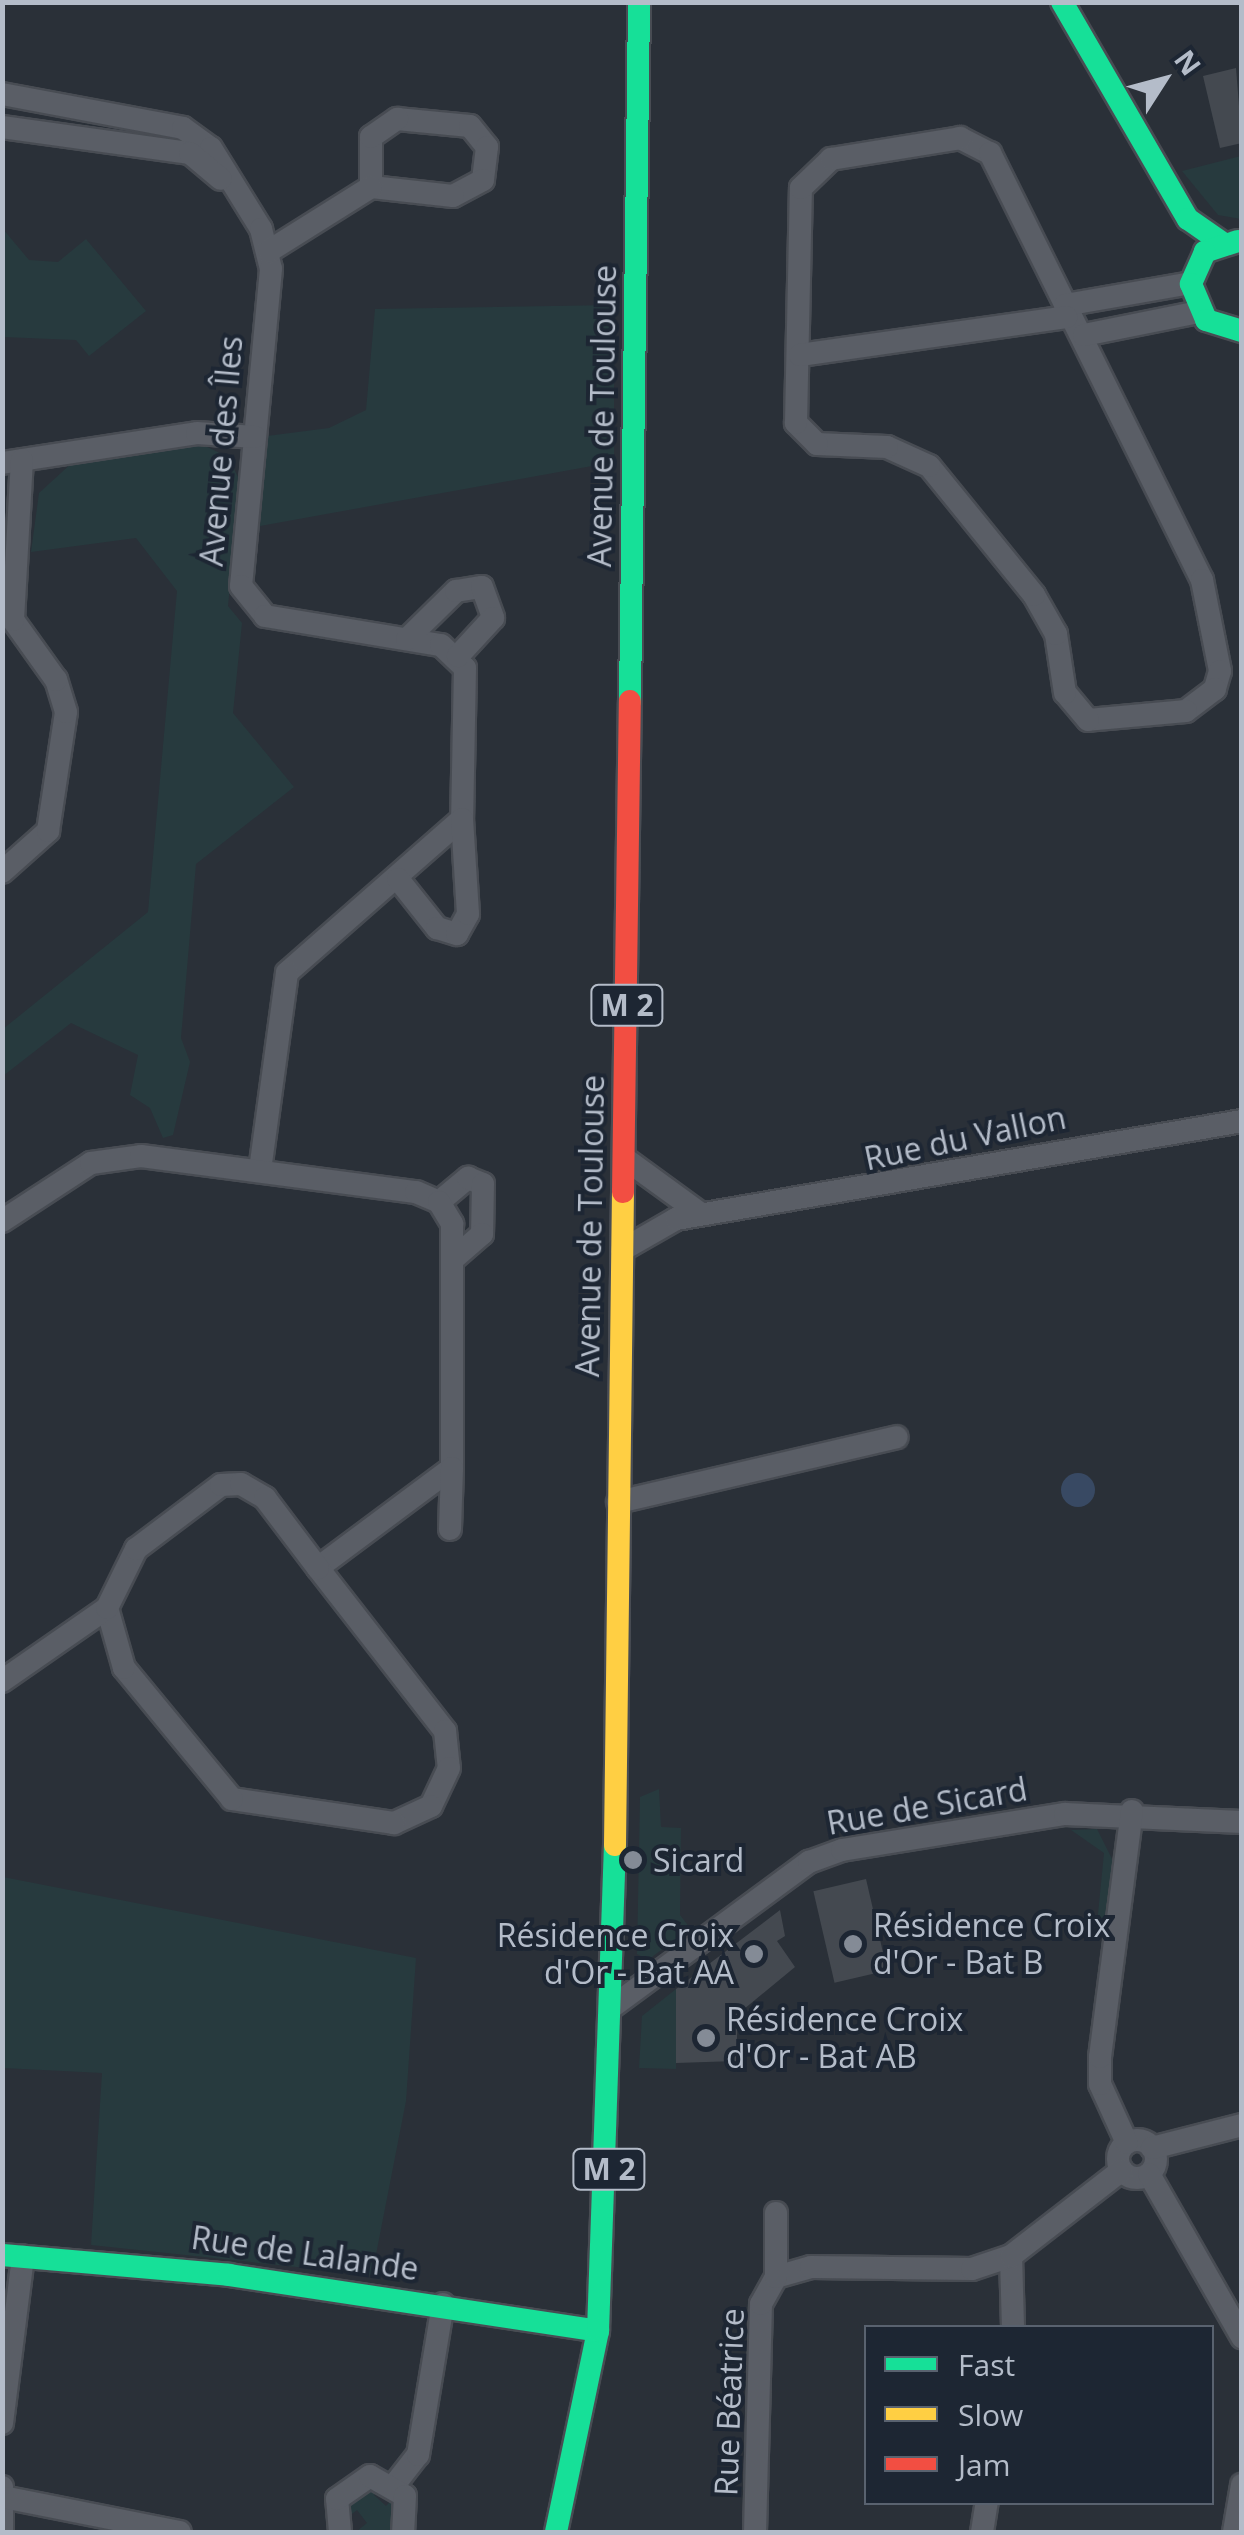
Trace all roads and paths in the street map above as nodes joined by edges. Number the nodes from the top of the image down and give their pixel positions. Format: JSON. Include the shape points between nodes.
{"nodes":[{"id":1,"x":639,"y":2,"type":"edge"},
{"id":2,"x":1062,"y":2,"type":"edge"},
{"id":3,"x":2,"y":94,"type":"edge"},
{"id":4,"x":2,"y":127,"type":"edge"},
{"id":5,"x":371,"y":187,"type":"junction"},
{"id":6,"x":1188,"y":219,"type":"junction"},
{"id":7,"x":265,"y":240,"type":"junction"},
{"id":8,"x":1231,"y":242,"type":"edge"},
{"id":9,"x":1200,"y":258,"type":"junction"},
{"id":10,"x":1191,"y":283,"type":"junction"},
{"id":11,"x":1066,"y":310,"type":"junction"},
{"id":12,"x":1199,"y":312,"type":"junction"},
{"id":13,"x":1238,"y":334,"type":"edge"},
{"id":14,"x":1084,"y":335,"type":"junction"},
{"id":15,"x":800,"y":355,"type":"junction"},
{"id":16,"x":255,"y":438,"type":"junction"},
{"id":17,"x":12,"y":462,"type":"edge"},
{"id":18,"x":407,"y":639,"type":"junction"},
{"id":19,"x":458,"y":656,"type":"junction"},
{"id":20,"x":462,"y":820,"type":"junction"},
{"id":21,"x":2,"y":872,"type":"edge"},
{"id":22,"x":398,"y":879,"type":"junction"},
{"id":23,"x":1242,"y":1121,"type":"edge"},
{"id":24,"x":624,"y":1158,"type":"junction"},
{"id":25,"x":260,"y":1170,"type":"junction"},
{"id":26,"x":439,"y":1202,"type":"junction"},
{"id":27,"x":701,"y":1214,"type":"junction"},
{"id":28,"x":2,"y":1221,"type":"edge"},
{"id":29,"x":622,"y":1250,"type":"junction"},
{"id":30,"x":456,"y":1258,"type":"junction"},
{"id":31,"x":897,"y":1437,"type":"dead end"},
{"id":32,"x":452,"y":1468,"type":"junction"},
{"id":33,"x":618,"y":1502,"type":"junction"},
{"id":34,"x":450,"y":1529,"type":"dead end"},
{"id":35,"x":318,"y":1568,"type":"junction"},
{"id":36,"x":108,"y":1608,"type":"junction"},
{"id":37,"x":2,"y":1681,"type":"edge"},
{"id":38,"x":1132,"y":1811,"type":"junction"},
{"id":39,"x":1242,"y":1822,"type":"edge"},
{"id":40,"x":612,"y":2007,"type":"junction"},
{"id":41,"x":1242,"y":2125,"type":"edge"},
{"id":42,"x":1127,"y":2143,"type":"junction"},
{"id":43,"x":1152,"y":2148,"type":"junction"},
{"id":44,"x":1122,"y":2170,"type":"junction"},
{"id":45,"x":1149,"y":2174,"type":"junction"},
{"id":46,"x":776,"y":2213,"type":"dead end"},
{"id":47,"x":13,"y":2255,"type":"edge"},
{"id":48,"x":1011,"y":2256,"type":"junction"},
{"id":49,"x":776,"y":2278,"type":"junction"},
{"id":50,"x":443,"y":2304,"type":"junction"},
{"id":51,"x":1013,"y":2325,"type":"edge"},
{"id":52,"x":598,"y":2330,"type":"junction"},
{"id":53,"x":1242,"y":2337,"type":"edge"},
{"id":54,"x":2,"y":2422,"type":"edge"},
{"id":55,"x":394,"y":2484,"type":"junction"},
{"id":56,"x":1242,"y":2485,"type":"edge"},
{"id":57,"x":5,"y":2492,"type":"edge"},
{"id":58,"x":986,"y":2505,"type":"edge"},
{"id":59,"x":2,"y":2530,"type":"edge"},
{"id":60,"x":180,"y":2532,"type":"edge"},
{"id":61,"x":340,"y":2532,"type":"edge"},
{"id":62,"x":403,"y":2532,"type":"edge"},
{"id":63,"x":556,"y":2532,"type":"edge"},
{"id":64,"x":755,"y":2532,"type":"edge"},
{"id":65,"x":982,"y":2532,"type":"edge"},
{"id":66,"x":1234,"y":2532,"type":"edge"}],
"edges":[{"from":1,"to":24,"type":"main road","name":"Avenue de Toulouse","number":"M 2"},
{"from":2,"to":6,"type":"main road"},
{"from":3,"to":7,"type":"street","via":[[183,128],[211,148]]},
{"from":4,"to":7,"type":"street","via":[[190,153]]},
{"from":5,"to":5,"type":"street","via":[[384,195],[470,192],[483,180],[488,147],[470,126],[398,119],[372,137]]},
{"from":5,"to":7,"type":"street"},
{"from":6,"to":8,"type":"main road"},
{"from":6,"to":9,"type":"main road"},
{"from":7,"to":16,"type":"street","name":"Avenue des Îles"},
{"from":8,"to":9,"type":"main road"},
{"from":9,"to":10,"type":"main road"},
{"from":10,"to":11,"type":"street"},
{"from":10,"to":12,"type":"main road"},
{"from":11,"to":14,"type":"street"},
{"from":11,"to":15,"type":"street"},
{"from":11,"to":15,"type":"street","via":[[979,143],[960,138],[831,159],[801,188]]},
{"from":12,"to":13,"type":"main road"},
{"from":12,"to":14,"type":"street"},
{"from":14,"to":15,"type":"street","via":[[1215,621],[1215,688],[1186,711],[1103,723],[1074,710],[1034,595],[929,466],[887,447],[851,452],[803,438]]},
{"from":16,"to":17,"type":"street","via":[[197,433]]},
{"from":16,"to":18,"type":"street","name":"Avenue des Îles","via":[[238,566],[251,604],[285,623]]},
{"from":17,"to":21,"type":"street","via":[[13,620],[56,680],[66,712],[48,830]]},
{"from":18,"to":19,"type":"street","name":"Avenue des Îles"},
{"from":18,"to":19,"type":"street","via":[[456,591],[482,587],[494,618]]},
{"from":19,"to":20,"type":"street","via":[[468,683]]},
{"from":20,"to":22,"type":"street"},
{"from":20,"to":22,"type":"street","via":[[468,914],[458,934],[436,928]]},
{"from":22,"to":25,"type":"street","via":[[286,973]]},
{"from":23,"to":27,"type":"street","name":"Rue du Vallon","via":[[1020,1155],[872,1192]]},
{"from":24,"to":27,"type":"street"},
{"from":24,"to":29,"type":"main road","name":"Avenue de Toulouse","number":"M 2"},
{"from":25,"to":26,"type":"street"},
{"from":25,"to":28,"type":"street","via":[[114,1157],[63,1176]]},
{"from":26,"to":30,"type":"street"},
{"from":26,"to":30,"type":"street","via":[[468,1178],[483,1184],[482,1234]]},
{"from":27,"to":29,"type":"street","name":"Rue du Vallon","via":[[655,1226]]},
{"from":29,"to":33,"type":"main road","name":"Avenue de Toulouse","number":"M 2"},
{"from":30,"to":32,"type":"street"},
{"from":31,"to":33,"type":"street"},
{"from":32,"to":34,"type":"street"},
{"from":32,"to":35,"type":"street"},
{"from":33,"to":40,"type":"main road","name":"Avenue de Toulouse","number":"M 2"},
{"from":35,"to":36,"type":"street","via":[[266,1498],[230,1483],[136,1549]]},
{"from":35,"to":36,"type":"street","via":[[445,1731],[443,1790],[415,1818],[394,1823],[232,1799],[124,1668]]},
{"from":36,"to":37,"type":"street"},
{"from":38,"to":39,"type":"street","name":"Rue de Sicard"},
{"from":38,"to":40,"type":"street","name":"Rue de Sicard","via":[[901,1839],[809,1862]]},
{"from":38,"to":42,"type":"street","via":[[1100,2056],[1106,2104]]},
{"from":40,"to":52,"type":"main road","name":"Avenue de Toulouse","number":"M 2"},
{"from":41,"to":43,"type":"street"},
{"from":42,"to":43,"type":"street"},
{"from":42,"to":44,"type":"street"},
{"from":43,"to":45,"type":"street"},
{"from":44,"to":45,"type":"street"},
{"from":44,"to":48,"type":"street"},
{"from":45,"to":53,"type":"street"},
{"from":46,"to":49,"type":"street","name":"Rue Béatrice"},
{"from":47,"to":50,"type":"main road","name":"Rue de Lalande"},
{"from":47,"to":54,"type":"street"},
{"from":48,"to":49,"type":"street","name":"Rue Béatrice","via":[[972,2269],[811,2266]]},
{"from":48,"to":51,"type":"street"},
{"from":49,"to":64,"type":"street","name":"Rue Béatrice","via":[[762,2304]]},
{"from":50,"to":52,"type":"main road","name":"Rue de Lalande"},
{"from":50,"to":55,"type":"street","via":[[418,2454]]},
{"from":52,"to":63,"type":"main road","number":"M 2"},
{"from":55,"to":61,"type":"street","via":[[370,2476],[350,2483],[334,2510]]},
{"from":55,"to":62,"type":"street","via":[[408,2506]]},
{"from":56,"to":66,"type":"street"},
{"from":57,"to":59,"type":"street"},
{"from":57,"to":60,"type":"street"},
{"from":58,"to":65,"type":"street"}]}
